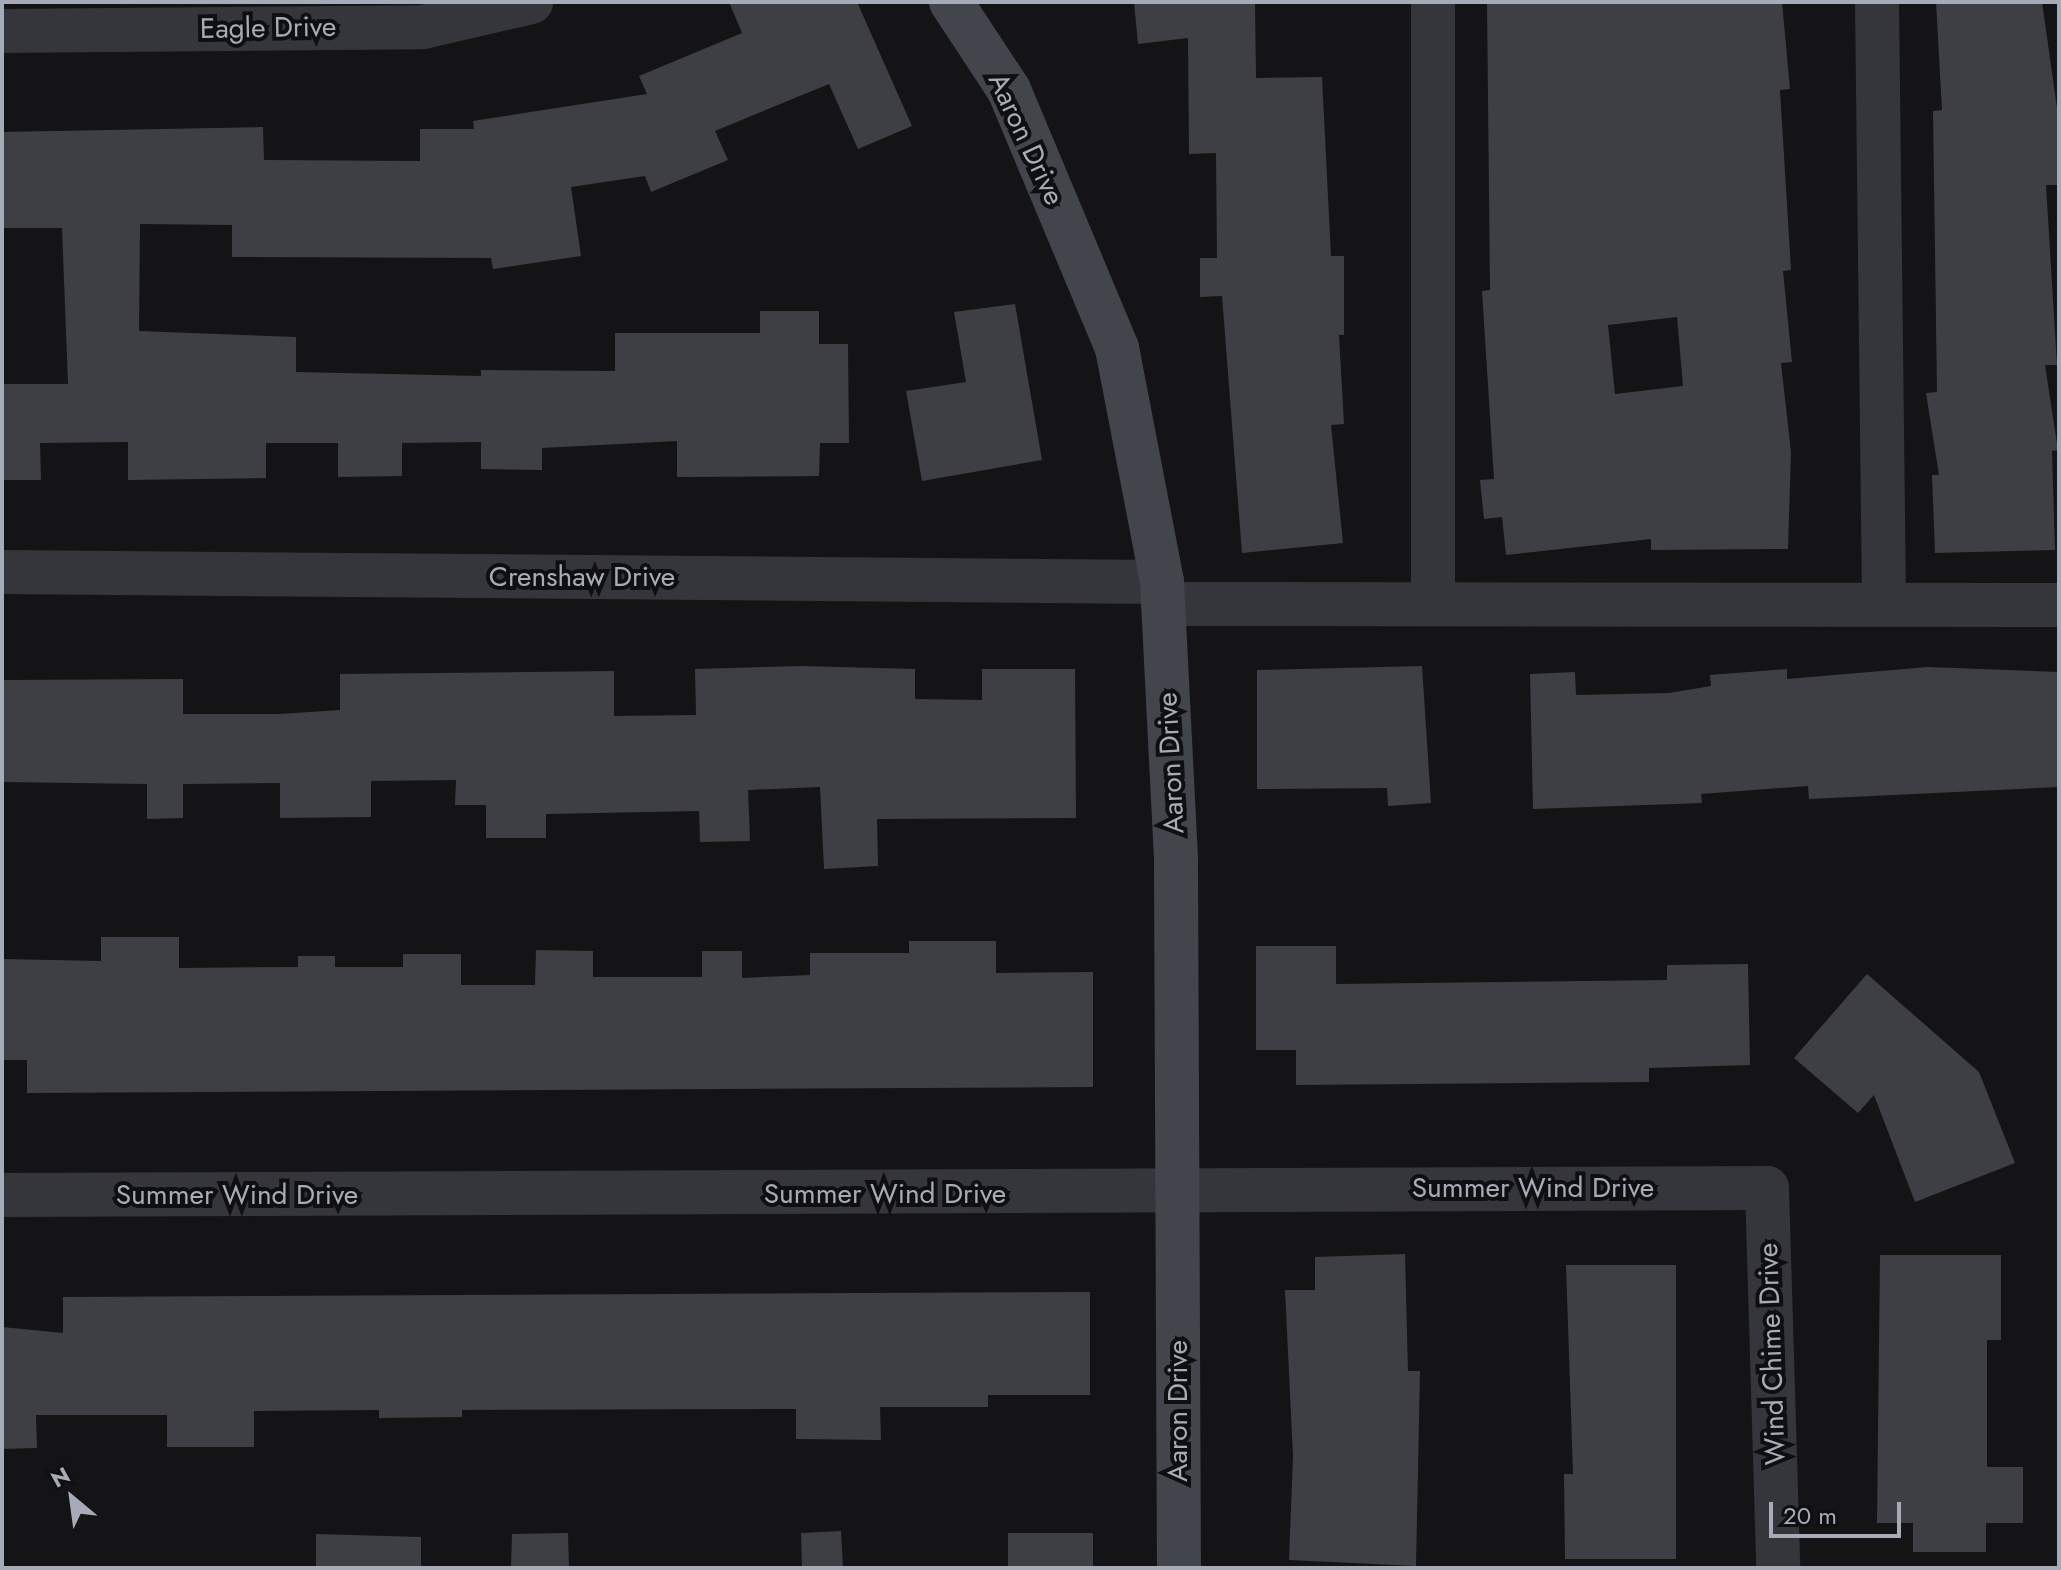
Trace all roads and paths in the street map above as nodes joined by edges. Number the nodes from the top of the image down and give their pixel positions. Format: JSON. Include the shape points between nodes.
{"nodes":[{"id":1,"x":531,"y":2,"type":"edge"},
{"id":2,"x":951,"y":2,"type":"edge"},
{"id":3,"x":1433,"y":2,"type":"edge"},
{"id":4,"x":1877,"y":2,"type":"edge"},
{"id":5,"x":2,"y":31,"type":"edge"},
{"id":6,"x":2,"y":572,"type":"edge"},
{"id":7,"x":1163,"y":593,"type":"junction"},
{"id":8,"x":1433,"y":604,"type":"junction"},
{"id":9,"x":1884,"y":604,"type":"junction"},
{"id":10,"x":2059,"y":605,"type":"edge"},
{"id":11,"x":1767,"y":1188,"type":"joint"},
{"id":12,"x":1177,"y":1193,"type":"junction"},
{"id":13,"x":2,"y":1195,"type":"edge"},
{"id":14,"x":1179,"y":1568,"type":"edge"},
{"id":15,"x":1778,"y":1568,"type":"edge"}],
"edges":[{"from":1,"to":5,"type":"street","name":"Eagle Drive","via":[[423,27]]},
{"from":2,"to":7,"type":"street","name":"Aaron Drive","via":[[1009,90],[1117,348]]},
{"from":3,"to":8,"type":"street"},
{"from":4,"to":9,"type":"street"},
{"from":6,"to":7,"type":"street","name":"Crenshaw Drive"},
{"from":7,"to":8,"type":"street","name":"Crenshaw Drive"},
{"from":7,"to":12,"type":"street","name":"Aaron Drive","via":[[1176,862]]},
{"from":8,"to":9,"type":"street","name":"Crenshaw Drive"},
{"from":9,"to":10,"type":"street","name":"Crenshaw Drive"},
{"from":11,"to":12,"type":"street","name":"Summer Wind Drive"},
{"from":11,"to":15,"type":"street","name":"Wind Chime Drive"},
{"from":12,"to":13,"type":"street","name":"Summer Wind Drive"},
{"from":12,"to":14,"type":"street","name":"Aaron Drive"}]}
